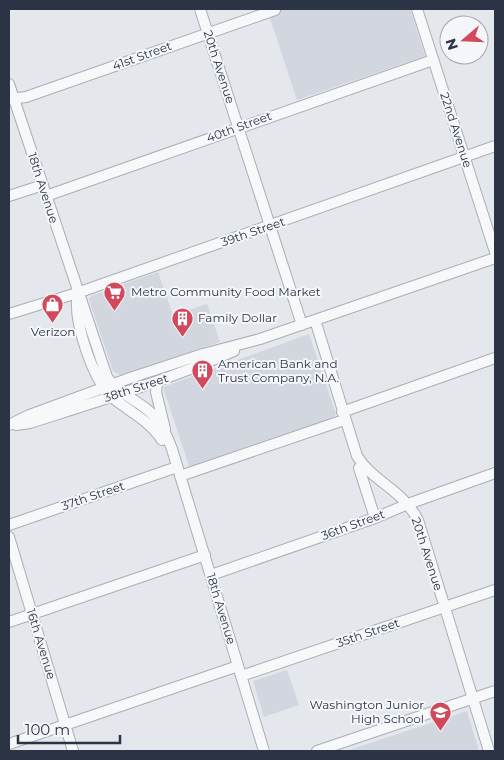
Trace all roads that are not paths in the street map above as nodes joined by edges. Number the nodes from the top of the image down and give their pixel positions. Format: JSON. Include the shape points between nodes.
{"nodes":[{"id":1,"x":200,"y":9,"type":"edge"},
{"id":2,"x":417,"y":9,"type":"edge"},
{"id":3,"x":275,"y":10,"type":"edge"},
{"id":4,"x":208,"y":32,"type":"junction"},
{"id":5,"x":434,"y":60,"type":"junction"},
{"id":6,"x":9,"y":84,"type":"edge"},
{"id":7,"x":11,"y":98,"type":"edge"},
{"id":8,"x":239,"y":127,"type":"junction"},
{"id":9,"x":495,"y":146,"type":"edge"},
{"id":10,"x":465,"y":157,"type":"junction"},
{"id":11,"x":42,"y":185,"type":"junction"},
{"id":12,"x":9,"y":196,"type":"edge"},
{"id":13,"x":46,"y":196,"type":"junction"},
{"id":14,"x":270,"y":226,"type":"junction"},
{"id":15,"x":495,"y":252,"type":"edge"},
{"id":16,"x":495,"y":258,"type":"edge"},
{"id":17,"x":77,"y":293,"type":"junction"},
{"id":18,"x":9,"y":314,"type":"edge"},
{"id":19,"x":315,"y":320,"type":"junction"},
{"id":20,"x":302,"y":325,"type":"junction"},
{"id":21,"x":260,"y":339,"type":"junction"},
{"id":22,"x":495,"y":358,"type":"edge"},
{"id":23,"x":162,"y":380,"type":"junction"},
{"id":24,"x":108,"y":386,"type":"junction"},
{"id":25,"x":116,"y":395,"type":"junction"},
{"id":26,"x":343,"y":416,"type":"junction"},
{"id":27,"x":9,"y":426,"type":"edge"},
{"id":28,"x":167,"y":434,"type":"junction"},
{"id":29,"x":359,"y":468,"type":"dead end"},
{"id":30,"x":179,"y":472,"type":"junction"},
{"id":31,"x":495,"y":473,"type":"edge"},
{"id":32,"x":408,"y":504,"type":"junction"},
{"id":33,"x":375,"y":518,"type":"junction"},
{"id":34,"x":9,"y":525,"type":"edge"},
{"id":35,"x":9,"y":536,"type":"edge"},
{"id":36,"x":205,"y":555,"type":"junction"},
{"id":37,"x":211,"y":575,"type":"junction"},
{"id":38,"x":495,"y":590,"type":"edge"},
{"id":39,"x":444,"y":607,"type":"junction"},
{"id":40,"x":32,"y":614,"type":"junction"},
{"id":41,"x":9,"y":622,"type":"edge"},
{"id":42,"x":240,"y":671,"type":"junction"},
{"id":43,"x":495,"y":691,"type":"edge"},
{"id":44,"x":473,"y":699,"type":"junction"},
{"id":45,"x":65,"y":725,"type":"junction"},
{"id":46,"x":9,"y":744,"type":"edge"},
{"id":47,"x":73,"y":751,"type":"edge"},
{"id":48,"x":264,"y":751,"type":"edge"},
{"id":49,"x":317,"y":751,"type":"edge"},
{"id":50,"x":489,"y":751,"type":"edge"}],
"edges":[{"from":1,"to":4,"type":"street","name":"20th Avenue"},
{"from":2,"to":5,"type":"street","name":"22nd Avenue"},
{"from":3,"to":4,"type":"street","name":"41st Street"},
{"from":4,"to":7,"type":"street","name":"41st Street","via":[[26,97]]},
{"from":4,"to":8,"type":"street","name":"20th Avenue"},
{"from":5,"to":8,"type":"street","name":"40th Street"},
{"from":5,"to":10,"type":"street","name":"22nd Avenue"},
{"from":6,"to":7,"type":"street","name":"18th Avenue"},
{"from":7,"to":11,"type":"street","name":"18th Avenue"},
{"from":8,"to":13,"type":"street","name":"40th Street"},
{"from":8,"to":14,"type":"street","name":"20th Avenue"},
{"from":9,"to":10,"type":"street","name":"39th Street"},
{"from":10,"to":14,"type":"street","name":"39th Street"},
{"from":10,"to":15,"type":"street","name":"22nd Avenue"},
{"from":11,"to":12,"type":"street"},
{"from":11,"to":13,"type":"street","name":"18th Avenue"},
{"from":13,"to":17,"type":"street","name":"18th Avenue"},
{"from":14,"to":17,"type":"street","name":"39th Street"},
{"from":14,"to":20,"type":"street","name":"20th Avenue"},
{"from":16,"to":19,"type":"street","name":"38th Street"},
{"from":17,"to":18,"type":"street","name":"39th Street"},
{"from":17,"to":24,"type":"street","name":"18th Avenue","via":[[81,330],[96,374]]},
{"from":19,"to":20,"type":"street","name":"38th Street"},
{"from":19,"to":26,"type":"street","name":"20th Avenue"},
{"from":20,"to":21,"type":"street","name":"38th Street"},
{"from":21,"to":23,"type":"street","name":"38th Street"},
{"from":21,"to":24,"type":"street","name":"38th Street","via":[[203,354]]},
{"from":22,"to":26,"type":"street","name":"37th Street"},
{"from":23,"to":25,"type":"street","name":"38th Street"},
{"from":23,"to":28,"type":"street","via":[[157,383],[156,392]]},
{"from":24,"to":25,"type":"street","name":"18th Avenue"},
{"from":24,"to":27,"type":"street","name":"38th Street","via":[[27,416]]},
{"from":25,"to":27,"type":"street","name":"38th Street","via":[[30,423]]},
{"from":25,"to":28,"type":"street","name":"18th Avenue","via":[[155,416]]},
{"from":25,"to":30,"type":"street","name":"18th Avenue","via":[[156,431]]},
{"from":26,"to":30,"type":"street","name":"37th Street"},
{"from":26,"to":32,"type":"street","name":"20th Avenue","via":[[360,460]]},
{"from":28,"to":30,"type":"street","name":"18th Avenue"},
{"from":29,"to":33,"type":"street"},
{"from":30,"to":34,"type":"street","name":"37th Street"},
{"from":30,"to":36,"type":"street","name":"18th Avenue"},
{"from":31,"to":32,"type":"street","name":"36th Street"},
{"from":32,"to":33,"type":"street","name":"36th Street"},
{"from":32,"to":39,"type":"street","name":"20th Avenue","via":[[418,520]]},
{"from":33,"to":37,"type":"street","name":"36th Street"},
{"from":35,"to":40,"type":"street","name":"16th Avenue"},
{"from":36,"to":37,"type":"street","name":"18th Avenue"},
{"from":36,"to":40,"type":"street"},
{"from":37,"to":42,"type":"street","name":"18th Avenue"},
{"from":38,"to":39,"type":"street","name":"35th Street"},
{"from":39,"to":42,"type":"street","name":"35th Street"},
{"from":39,"to":44,"type":"street","name":"20th Avenue"},
{"from":40,"to":41,"type":"street"},
{"from":40,"to":45,"type":"street","name":"16th Avenue"},
{"from":42,"to":45,"type":"street","name":"35th Street"},
{"from":42,"to":48,"type":"street","name":"18th Avenue"},
{"from":43,"to":44,"type":"street"},
{"from":44,"to":49,"type":"street"},
{"from":44,"to":50,"type":"street","name":"20th Avenue"},
{"from":45,"to":46,"type":"street","name":"35th Street"},
{"from":45,"to":47,"type":"street","name":"16th Avenue"}]}
